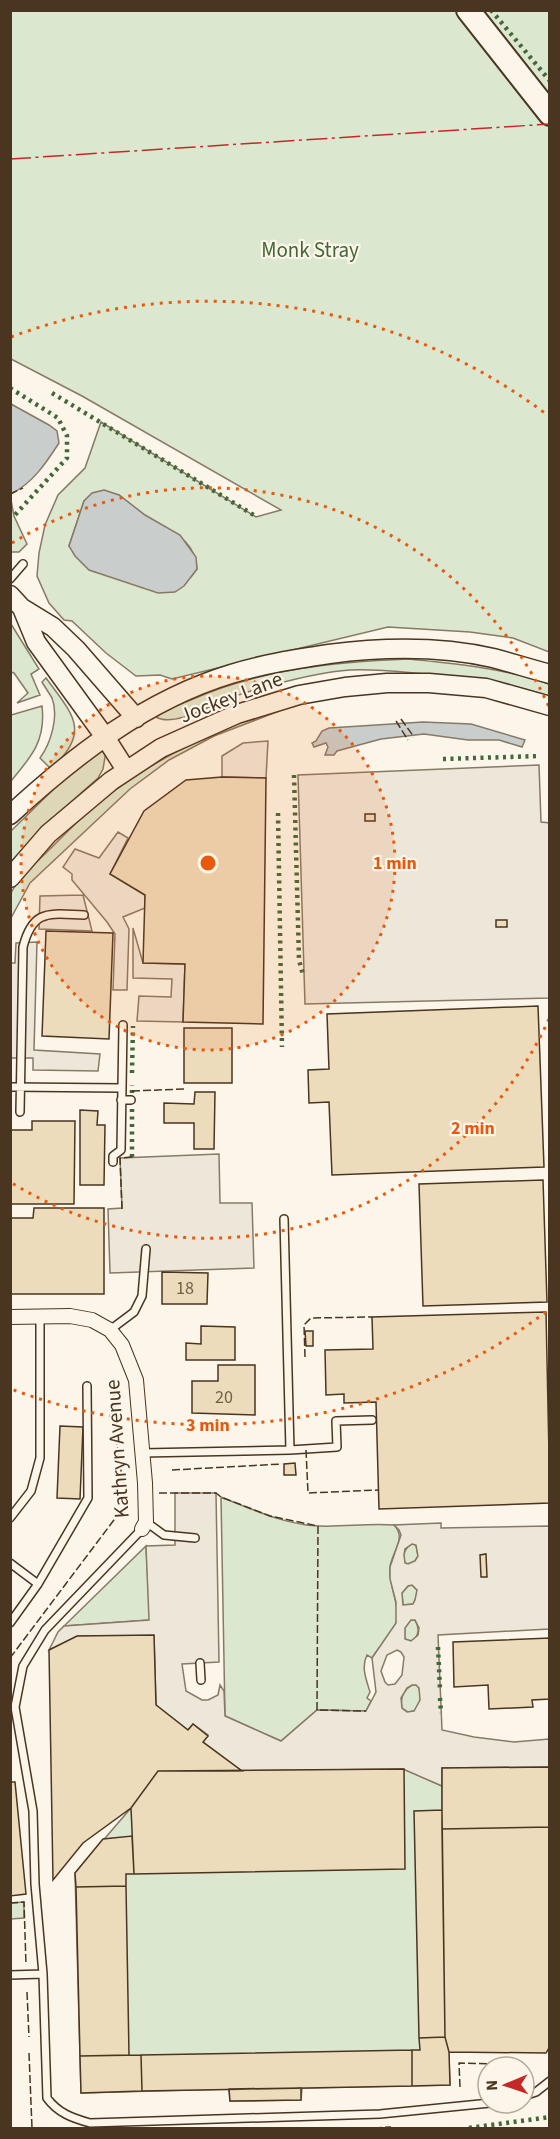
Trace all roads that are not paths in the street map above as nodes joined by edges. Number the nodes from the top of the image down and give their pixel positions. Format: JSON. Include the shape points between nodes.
{"nodes":[{"id":1,"x":468,"y":10,"type":"edge"},
{"id":2,"x":549,"y":114,"type":"edge"},
{"id":3,"x":23,"y":564,"type":"dead end"},
{"id":4,"x":10,"y":579,"type":"edge"},
{"id":5,"x":16,"y":602,"type":"edge"},
{"id":6,"x":549,"y":674,"type":"edge"},
{"id":7,"x":549,"y":706,"type":"edge"},
{"id":8,"x":136,"y":718,"type":"junction"},
{"id":9,"x":105,"y":737,"type":"junction"},
{"id":10,"x":126,"y":770,"type":"junction"},
{"id":11,"x":10,"y":815,"type":"edge"},
{"id":12,"x":10,"y":878,"type":"edge"},
{"id":13,"x":84,"y":915,"type":"dead end"},
{"id":14,"x":123,"y":1025,"type":"dead end"},
{"id":15,"x":122,"y":1079,"type":"junction"},
{"id":16,"x":132,"y":1079,"type":"dead end"},
{"id":17,"x":10,"y":1087,"type":"edge"},
{"id":18,"x":22,"y":1087,"type":"junction"},
{"id":19,"x":121,"y":1088,"type":"junction"},
{"id":20,"x":121,"y":1100,"type":"junction"},
{"id":21,"x":131,"y":1100,"type":"dead end"},
{"id":22,"x":20,"y":1112,"type":"dead end"},
{"id":23,"x":113,"y":1162,"type":"dead end"},
{"id":24,"x":284,"y":1219,"type":"dead end"},
{"id":25,"x":146,"y":1249,"type":"dead end"},
{"id":26,"x":40,"y":1316,"type":"junction"},
{"id":27,"x":10,"y":1317,"type":"edge"},
{"id":28,"x":110,"y":1330,"type":"junction"},
{"id":29,"x":87,"y":1386,"type":"dead end"},
{"id":30,"x":372,"y":1420,"type":"dead end"},
{"id":31,"x":290,"y":1450,"type":"junction"},
{"id":32,"x":142,"y":1453,"type":"junction"},
{"id":33,"x":10,"y":1518,"type":"edge"},
{"id":34,"x":144,"y":1526,"type":"junction"},
{"id":35,"x":195,"y":1538,"type":"dead end"},
{"id":36,"x":10,"y":1563,"type":"edge"},
{"id":37,"x":38,"y":1584,"type":"junction"},
{"id":38,"x":10,"y":1623,"type":"edge"},
{"id":39,"x":200,"y":1663,"type":"dead end"},
{"id":40,"x":201,"y":1680,"type":"dead end"},
{"id":41,"x":10,"y":1974,"type":"edge"},
{"id":42,"x":43,"y":1974,"type":"junction"},
{"id":43,"x":549,"y":2081,"type":"edge"},
{"id":44,"x":536,"y":2092,"type":"edge"},
{"id":45,"x":476,"y":2104,"type":"edge"}],
"edges":[{"from":1,"to":2,"type":"main road"},
{"from":3,"to":4,"type":"lane"},
{"from":5,"to":8,"type":"street","via":[[61,634]]},
{"from":5,"to":9,"type":"street","via":[[36,642]]},
{"from":6,"to":8,"type":"street","name":"Jockey Lane","via":[[491,658],[441,651],[363,649],[282,660],[230,674]]},
{"from":7,"to":10,"type":"street","name":"Jockey Lane","via":[[486,688],[429,683],[345,687],[299,695],[237,714],[161,748]]},
{"from":8,"to":9,"type":"street","name":"Jockey Lane"},
{"from":9,"to":10,"type":"street"},
{"from":9,"to":11,"type":"street","name":"Jockey Lane","via":[[71,761]]},
{"from":10,"to":12,"type":"street","name":"Jockey Lane","via":[[48,834]]},
{"from":13,"to":18,"type":"lane","via":[[39,917],[27,933],[23,947]]},
{"from":14,"to":15,"type":"lane"},
{"from":15,"to":16,"type":"lane"},
{"from":15,"to":19,"type":"lane"},
{"from":17,"to":18,"type":"lane"},
{"from":18,"to":19,"type":"lane"},
{"from":18,"to":22,"type":"lane"},
{"from":19,"to":20,"type":"lane"},
{"from":20,"to":21,"type":"lane"},
{"from":20,"to":23,"type":"lane","via":[[122,1150],[113,1156]]},
{"from":24,"to":31,"type":"lane"},
{"from":25,"to":28,"type":"lane","via":[[142,1296],[134,1312]]},
{"from":26,"to":27,"type":"street"},
{"from":26,"to":28,"type":"street","via":[[92,1320]]},
{"from":26,"to":33,"type":"lane","via":[[40,1458],[31,1491]]},
{"from":28,"to":32,"type":"street","name":"Kathryn Avenue","via":[[122,1345],[136,1380]]},
{"from":29,"to":37,"type":"lane","via":[[88,1498]]},
{"from":30,"to":31,"type":"lane","via":[[336,1421],[337,1448]]},
{"from":31,"to":32,"type":"lane"},
{"from":32,"to":34,"type":"street","name":"Kathryn Avenue"},
{"from":34,"to":35,"type":"lane","via":[[164,1535]]},
{"from":34,"to":42,"type":"lane","via":[[45,1630],[23,1666],[15,1707],[33,1811]]},
{"from":36,"to":37,"type":"lane"},
{"from":37,"to":38,"type":"lane"},
{"from":39,"to":40,"type":"lane"},
{"from":41,"to":42,"type":"lane"},
{"from":42,"to":45,"type":"lane","via":[[47,2098],[54,2107],[78,2120],[90,2123],[380,2114]]},
{"from":43,"to":44,"type":"lane"}]}
